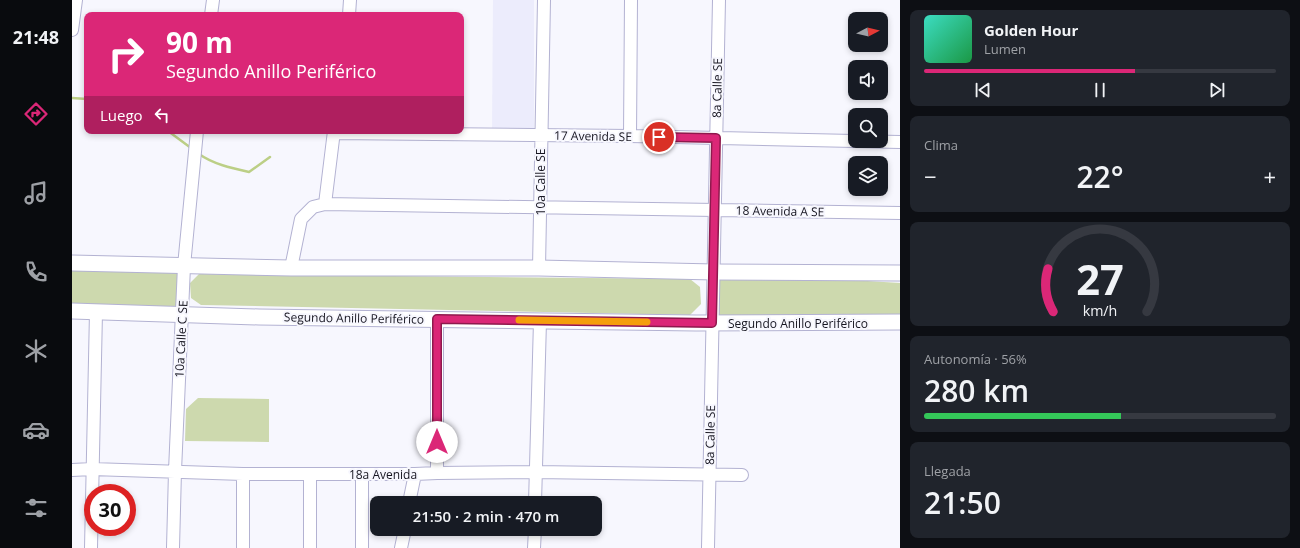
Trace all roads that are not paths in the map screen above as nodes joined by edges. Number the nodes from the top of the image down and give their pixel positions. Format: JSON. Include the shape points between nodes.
{"nodes":[{"id":1,"x":76,"y":0,"type":"edge"},
{"id":2,"x":213,"y":0,"type":"edge"},
{"id":3,"x":350,"y":0,"type":"edge"},
{"id":4,"x":544,"y":0,"type":"edge"},
{"id":5,"x":631,"y":0,"type":"edge"},
{"id":6,"x":719,"y":0,"type":"edge"},
{"id":7,"x":211,"y":12,"type":"edge"},
{"id":8,"x":349,"y":12,"type":"edge"},
{"id":9,"x":72,"y":30,"type":"edge"},
{"id":10,"x":196,"y":134,"type":"edge"},
{"id":11,"x":334,"y":134,"type":"edge"},
{"id":12,"x":464,"y":134,"type":"edge"},
{"id":13,"x":540,"y":135,"type":"junction"},
{"id":14,"x":630,"y":136,"type":"junction"},
{"id":15,"x":716,"y":138,"type":"junction"},
{"id":16,"x":900,"y":142,"type":"edge"},
{"id":17,"x":325,"y":204,"type":"junction"},
{"id":18,"x":540,"y":207,"type":"junction"},
{"id":19,"x":715,"y":209,"type":"junction"},
{"id":20,"x":900,"y":213,"type":"edge"},
{"id":21,"x":72,"y":263,"type":"edge"},
{"id":22,"x":184,"y":266,"type":"junction"},
{"id":23,"x":292,"y":268,"type":"junction"},
{"id":24,"x":539,"y":268,"type":"junction"},
{"id":25,"x":714,"y":272,"type":"junction"},
{"id":26,"x":900,"y":273,"type":"edge"},
{"id":27,"x":72,"y":311,"type":"edge"},
{"id":28,"x":96,"y":312,"type":"junction"},
{"id":29,"x":182,"y":314,"type":"junction"},
{"id":30,"x":437,"y":319,"type":"junction"},
{"id":31,"x":540,"y":321,"type":"junction"},
{"id":32,"x":900,"y":322,"type":"edge"},
{"id":33,"x":712,"y":323,"type":"junction"},
{"id":34,"x":72,"y":470,"type":"edge"},
{"id":35,"x":92,"y":470,"type":"junction"},
{"id":36,"x":174,"y":471,"type":"junction"},
{"id":37,"x":536,"y":472,"type":"junction"},
{"id":38,"x":437,"y":473,"type":"junction"},
{"id":39,"x":243,"y":474,"type":"junction"},
{"id":40,"x":310,"y":474,"type":"junction"},
{"id":41,"x":362,"y":474,"type":"junction"},
{"id":42,"x":415,"y":474,"type":"junction"},
{"id":43,"x":710,"y":474,"type":"junction"},
{"id":44,"x":742,"y":475,"type":"dead end"},
{"id":45,"x":410,"y":496,"type":"edge"},
{"id":46,"x":535,"y":496,"type":"edge"},
{"id":47,"x":404,"y":536,"type":"edge"},
{"id":48,"x":535,"y":536,"type":"edge"},
{"id":49,"x":91,"y":548,"type":"edge"},
{"id":50,"x":173,"y":548,"type":"edge"},
{"id":51,"x":243,"y":548,"type":"edge"},
{"id":52,"x":310,"y":548,"type":"edge"},
{"id":53,"x":362,"y":548,"type":"edge"},
{"id":54,"x":401,"y":548,"type":"edge"},
{"id":55,"x":534,"y":548,"type":"edge"},
{"id":56,"x":708,"y":548,"type":"edge"}],
"edges":[{"from":1,"to":9,"type":"street"},
{"from":2,"to":7,"type":"street"},
{"from":3,"to":8,"type":"street"},
{"from":4,"to":13,"type":"street","name":"10a Calle SE"},
{"from":5,"to":14,"type":"street"},
{"from":6,"to":15,"type":"street","name":"8a Calle SE"},
{"from":10,"to":22,"type":"street","name":"10a Calle C SE"},
{"from":11,"to":17,"type":"street"},
{"from":12,"to":13,"type":"street","name":"17 Avenida SE"},
{"from":13,"to":14,"type":"street","name":"17 Avenida SE"},
{"from":13,"to":18,"type":"street","name":"10a Calle SE"},
{"from":14,"to":15,"type":"street","name":"17 Avenida SE"},
{"from":15,"to":16,"type":"street","name":"17 Avenida SE"},
{"from":15,"to":19,"type":"street","name":"8a Calle SE"},
{"from":17,"to":18,"type":"street","name":"18 Avenida A SE"},
{"from":17,"to":23,"type":"street","via":[[313,207],[301,219]]},
{"from":18,"to":19,"type":"street","name":"18 Avenida A SE"},
{"from":18,"to":24,"type":"street","name":"10a Calle SE"},
{"from":19,"to":20,"type":"street","name":"18 Avenida A SE"},
{"from":19,"to":25,"type":"street","name":"8a Calle SE"},
{"from":21,"to":22,"type":"main road"},
{"from":22,"to":23,"type":"main road"},
{"from":22,"to":29,"type":"street","name":"10a Calle C SE"},
{"from":23,"to":24,"type":"main road"},
{"from":24,"to":25,"type":"main road"},
{"from":25,"to":26,"type":"main road"},
{"from":25,"to":33,"type":"street","name":"8a Calle SE"},
{"from":27,"to":28,"type":"main road","name":"Segundo Anillo Periférico"},
{"from":28,"to":29,"type":"main road","name":"Segundo Anillo Periférico"},
{"from":28,"to":35,"type":"street"},
{"from":29,"to":30,"type":"main road","name":"Segundo Anillo Periférico"},
{"from":29,"to":36,"type":"street","name":"10a Calle C SE"},
{"from":30,"to":31,"type":"main road","name":"Segundo Anillo Periférico"},
{"from":30,"to":38,"type":"street"},
{"from":31,"to":33,"type":"main road","name":"Segundo Anillo Periférico"},
{"from":31,"to":37,"type":"street"},
{"from":32,"to":33,"type":"main road","name":"Segundo Anillo Periférico"},
{"from":33,"to":43,"type":"street","name":"8a Calle SE"},
{"from":34,"to":35,"type":"street","name":"18a Avenida"},
{"from":35,"to":36,"type":"street","name":"18a Avenida"},
{"from":35,"to":49,"type":"street"},
{"from":36,"to":39,"type":"street","name":"18a Avenida"},
{"from":36,"to":50,"type":"street","name":"10a Calle C SE"},
{"from":37,"to":38,"type":"street","name":"18a Avenida"},
{"from":37,"to":43,"type":"street","name":"18a Avenida"},
{"from":37,"to":46,"type":"street"},
{"from":38,"to":42,"type":"street","name":"18a Avenida"},
{"from":39,"to":40,"type":"street","name":"18a Avenida"},
{"from":39,"to":51,"type":"street"},
{"from":40,"to":41,"type":"street","name":"18a Avenida"},
{"from":40,"to":52,"type":"street"},
{"from":41,"to":42,"type":"street","name":"18a Avenida"},
{"from":41,"to":53,"type":"street"},
{"from":42,"to":45,"type":"street"},
{"from":43,"to":44,"type":"street","name":"18a Avenida"},
{"from":43,"to":56,"type":"street","name":"8a Calle SE"},
{"from":47,"to":54,"type":"street"},
{"from":48,"to":55,"type":"street"}]}
